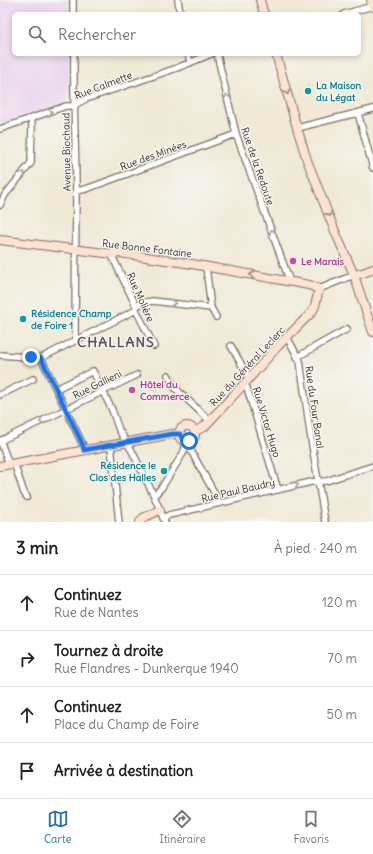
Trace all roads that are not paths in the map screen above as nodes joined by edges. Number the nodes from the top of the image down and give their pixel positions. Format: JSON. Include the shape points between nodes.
{"nodes":[{"id":1,"x":73,"y":0,"type":"edge"},
{"id":2,"x":178,"y":0,"type":"edge"},
{"id":3,"x":260,"y":0,"type":"edge"},
{"id":4,"x":371,"y":0,"type":"edge"},
{"id":5,"x":373,"y":6,"type":"edge"},
{"id":6,"x":74,"y":12,"type":"edge"},
{"id":7,"x":180,"y":12,"type":"edge"},
{"id":8,"x":263,"y":12,"type":"edge"},
{"id":9,"x":351,"y":12,"type":"edge"},
{"id":10,"x":74,"y":56,"type":"edge"},
{"id":11,"x":188,"y":56,"type":"edge"},
{"id":12,"x":206,"y":56,"type":"edge"},
{"id":13,"x":217,"y":56,"type":"edge"},
{"id":14,"x":277,"y":56,"type":"edge"},
{"id":15,"x":190,"y":63,"type":"junction"},
{"id":16,"x":75,"y":106,"type":"junction"},
{"id":17,"x":373,"y":109,"type":"edge"},
{"id":18,"x":358,"y":113,"type":"junction"},
{"id":19,"x":31,"y":119,"type":"junction"},
{"id":20,"x":297,"y":128,"type":"junction"},
{"id":21,"x":0,"y":129,"type":"edge"},
{"id":22,"x":236,"y":134,"type":"junction"},
{"id":23,"x":373,"y":168,"type":"edge"},
{"id":24,"x":76,"y":191,"type":"junction"},
{"id":25,"x":0,"y":205,"type":"edge"},
{"id":26,"x":0,"y":240,"type":"edge"},
{"id":27,"x":75,"y":249,"type":"junction"},
{"id":28,"x":113,"y":254,"type":"junction"},
{"id":29,"x":206,"y":267,"type":"junction"},
{"id":30,"x":373,"y":269,"type":"edge"},
{"id":31,"x":354,"y":275,"type":"junction"},
{"id":32,"x":290,"y":282,"type":"junction"},
{"id":33,"x":320,"y":289,"type":"junction"},
{"id":34,"x":136,"y":308,"type":"junction"},
{"id":35,"x":212,"y":308,"type":"junction"},
{"id":36,"x":216,"y":317,"type":"dead end"},
{"id":37,"x":347,"y":329,"type":"dead end"},
{"id":38,"x":373,"y":332,"type":"edge"},
{"id":39,"x":287,"y":338,"type":"junction"},
{"id":40,"x":77,"y":339,"type":"junction"},
{"id":41,"x":154,"y":346,"type":"dead end"},
{"id":42,"x":231,"y":346,"type":"dead end"},
{"id":43,"x":0,"y":355,"type":"edge"},
{"id":44,"x":298,"y":357,"type":"junction"},
{"id":45,"x":41,"y":358,"type":"junction"},
{"id":46,"x":137,"y":375,"type":"dead end"},
{"id":47,"x":168,"y":375,"type":"dead end"},
{"id":48,"x":33,"y":379,"type":"dead end"},
{"id":49,"x":246,"y":381,"type":"junction"},
{"id":50,"x":56,"y":389,"type":"junction"},
{"id":51,"x":102,"y":391,"type":"junction"},
{"id":52,"x":0,"y":395,"type":"edge"},
{"id":53,"x":65,"y":409,"type":"junction"},
{"id":54,"x":209,"y":420,"type":"junction"},
{"id":55,"x":195,"y":431,"type":"junction"},
{"id":56,"x":180,"y":434,"type":"junction"},
{"id":57,"x":0,"y":441,"type":"edge"},
{"id":58,"x":189,"y":441,"type":"junction"},
{"id":59,"x":127,"y":443,"type":"junction"},
{"id":60,"x":111,"y":446,"type":"junction"},
{"id":61,"x":84,"y":450,"type":"junction"},
{"id":62,"x":11,"y":464,"type":"junction"},
{"id":63,"x":0,"y":466,"type":"edge"},
{"id":64,"x":373,"y":466,"type":"edge"},
{"id":65,"x":318,"y":482,"type":"junction"},
{"id":66,"x":278,"y":490,"type":"junction"},
{"id":67,"x":154,"y":496,"type":"junction"},
{"id":68,"x":27,"y":497,"type":"dead end"},
{"id":69,"x":220,"y":503,"type":"junction"},
{"id":70,"x":160,"y":510,"type":"junction"},
{"id":71,"x":164,"y":520,"type":"edge"},
{"id":72,"x":119,"y":522,"type":"edge"},
{"id":73,"x":140,"y":522,"type":"edge"},
{"id":74,"x":325,"y":522,"type":"edge"}],
"edges":[{"from":1,"to":6,"type":"street"},
{"from":2,"to":7,"type":"street"},
{"from":3,"to":8,"type":"street"},
{"from":4,"to":5,"type":"street"},
{"from":5,"to":9,"type":"street"},
{"from":10,"to":16,"type":"street","name":"Avenue Biochaud"},
{"from":11,"to":15,"type":"street"},
{"from":12,"to":15,"type":"street","name":"Rue Calmette"},
{"from":22,"to":13,"type":"street","name":"Rue de la Redoute","one_way":true},
{"from":14,"to":20,"type":"street","one_way":true},
{"from":15,"to":16,"type":"street","name":"Rue Calmette","via":[[86,99]]},
{"from":19,"to":16,"type":"street","name":"Rue Calmette","one_way":true,"via":[[66,106]]},
{"from":16,"to":24,"type":"street","name":"Avenue Biochaud"},
{"from":17,"to":18,"type":"street"},
{"from":18,"to":20,"type":"street"},
{"from":18,"to":23,"type":"street"},
{"from":19,"to":21,"type":"street","name":"Rue Calmette"},
{"from":25,"to":19,"type":"street","one_way":true,"via":[[31,163]]},
{"from":20,"to":31,"type":"street","one_way":true,"via":[[318,189]]},
{"from":22,"to":24,"type":"street","name":"Rue des Minées"},
{"from":32,"to":22,"type":"street","name":"Rue de la Redoute","one_way":true},
{"from":24,"to":27,"type":"street","name":"Avenue Biochaud"},
{"from":26,"to":27,"type":"street","name":"Rue Bonne Fontaine"},
{"from":27,"to":28,"type":"street","name":"Rue Bonne Fontaine"},
{"from":27,"to":40,"type":"street","name":"Avenue Biochaud"},
{"from":28,"to":29,"type":"street","name":"Rue Bonne Fontaine"},
{"from":28,"to":34,"type":"street","name":"Rue Molière"},
{"from":32,"to":29,"type":"street","name":"Rue Bonne Fontaine","one_way":true},
{"from":29,"to":35,"type":"street"},
{"from":30,"to":31,"type":"street"},
{"from":31,"to":33,"type":"street"},
{"from":31,"to":38,"type":"street"},
{"from":32,"to":33,"type":"street","name":"Rue Bonne Fontaine"},
{"from":33,"to":39,"type":"street","name":"Rue du Général Leclerc","via":[[312,312]]},
{"from":34,"to":35,"type":"street","one_way":true,"via":[[149,301]]},
{"from":34,"to":40,"type":"street"},
{"from":34,"to":41,"type":"street","name":"Rue Molière"},
{"from":35,"to":36,"type":"street"},
{"from":37,"to":44,"type":"street"},
{"from":39,"to":44,"type":"street","name":"Rue du Four Banal"},
{"from":39,"to":49,"type":"street","name":"Rue du Général Leclerc"},
{"from":40,"to":45,"type":"street"},
{"from":42,"to":49,"type":"street","name":"Rue Victor Hugo"},
{"from":43,"to":45,"type":"street"},
{"from":44,"to":65,"type":"street","name":"Rue du Four Banal"},
{"from":45,"to":50,"type":"street"},
{"from":46,"to":51,"type":"street","name":"Rue Gallieni"},
{"from":47,"to":54,"type":"street","via":[[175,388]]},
{"from":48,"to":52,"type":"street"},
{"from":49,"to":54,"type":"street","name":"Rue du Général Leclerc"},
{"from":49,"to":66,"type":"street","name":"Rue Victor Hugo"},
{"from":50,"to":51,"type":"street","via":[[93,371]]},
{"from":50,"to":53,"type":"street"},
{"from":51,"to":53,"type":"street","name":"Rue Gallieni"},
{"from":51,"to":59,"type":"street"},
{"from":53,"to":57,"type":"street","name":"Rue Gallieni","one_way":true},
{"from":53,"to":61,"type":"street"},
{"from":54,"to":55,"type":"street","name":"Rue du Général Leclerc"},
{"from":55,"to":56,"type":"street","via":[[186,426]]},
{"from":55,"to":58,"type":"street","via":[[195,436]]},
{"from":56,"to":58,"type":"street","via":[[181,438]]},
{"from":56,"to":59,"type":"street"},
{"from":57,"to":62,"type":"street"},
{"from":58,"to":67,"type":"street"},
{"from":58,"to":69,"type":"street","via":[[191,451]]},
{"from":59,"to":60,"type":"street"},
{"from":59,"to":67,"type":"street"},
{"from":60,"to":61,"type":"street"},
{"from":60,"to":72,"type":"street"},
{"from":61,"to":62,"type":"street"},
{"from":62,"to":63,"type":"street"},
{"from":62,"to":68,"type":"street"},
{"from":64,"to":65,"type":"street","name":"Rue Paul Baudry"},
{"from":66,"to":65,"type":"street","name":"Rue Paul Baudry","one_way":true},
{"from":65,"to":74,"type":"street","name":"Rue du Four Banal"},
{"from":66,"to":69,"type":"street","name":"Rue Paul Baudry"},
{"from":67,"to":70,"type":"street"},
{"from":69,"to":71,"type":"street","name":"Rue Paul Baudry","via":[[168,515]]},
{"from":70,"to":71,"type":"street"},
{"from":70,"to":73,"type":"street"}]}
